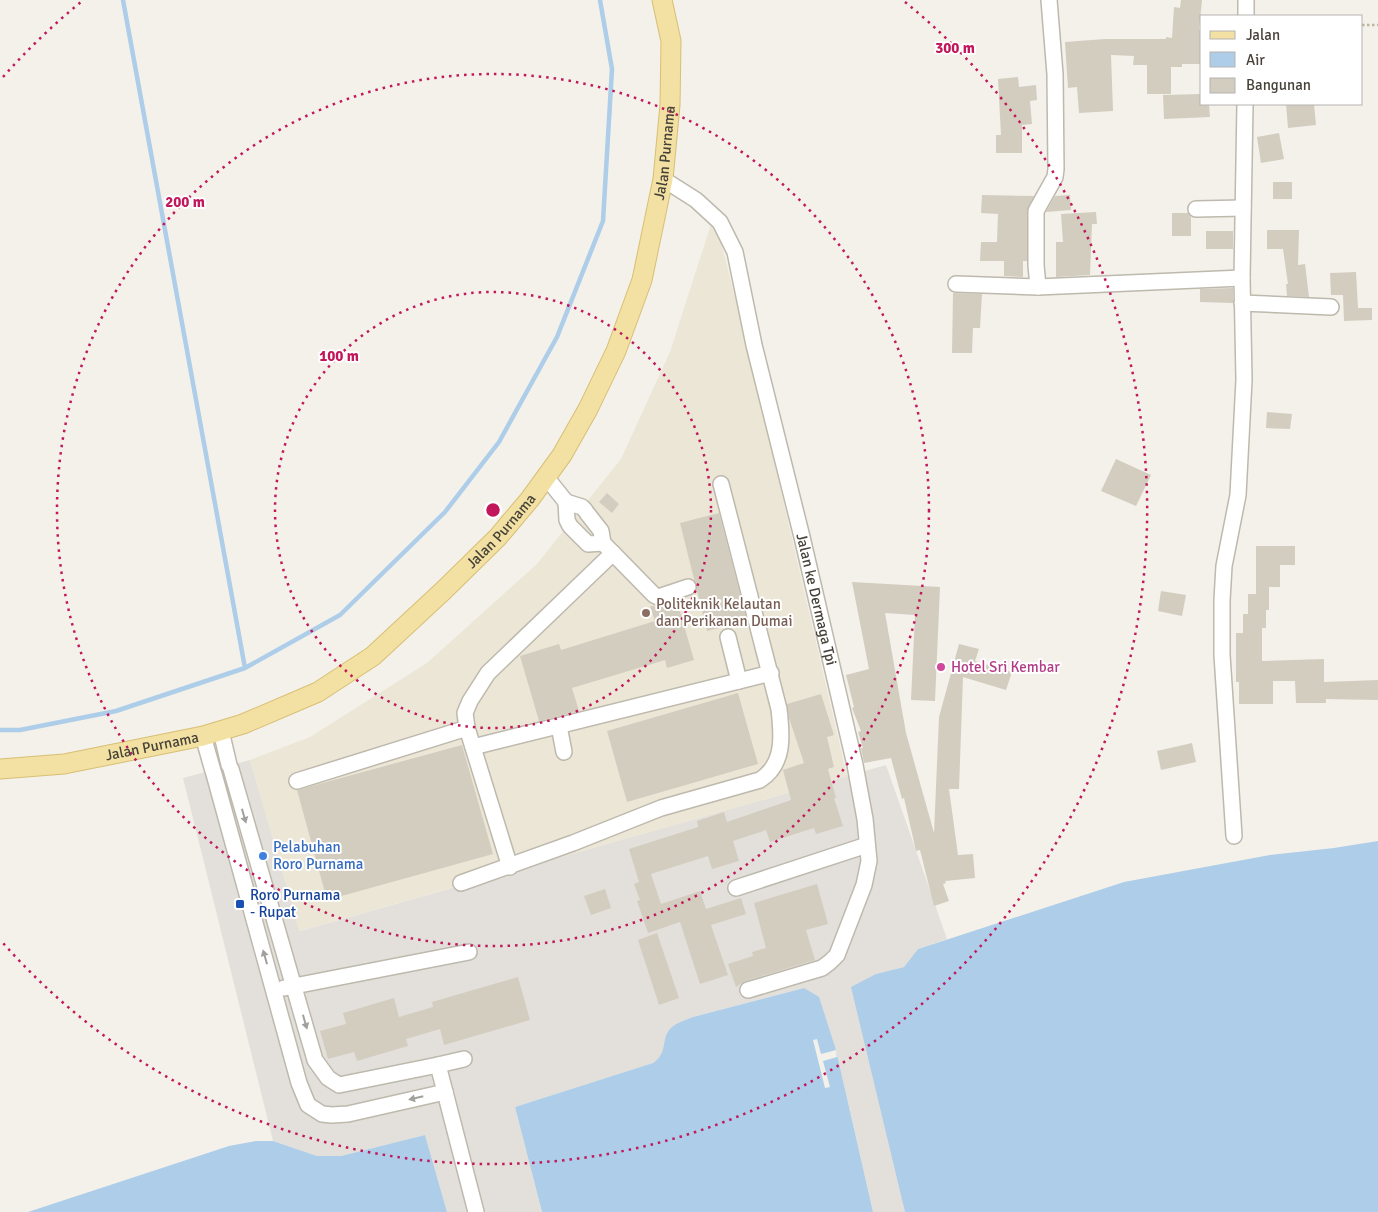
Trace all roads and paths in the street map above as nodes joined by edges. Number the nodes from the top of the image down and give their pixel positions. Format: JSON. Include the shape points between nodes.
{"nodes":[{"id":1,"x":662,"y":0,"type":"edge"},
{"id":2,"x":1049,"y":0,"type":"edge"},
{"id":3,"x":1246,"y":0,"type":"edge"},
{"id":4,"x":1246,"y":15,"type":"edge"},
{"id":5,"x":1363,"y":25,"type":"edge"},
{"id":6,"x":1378,"y":25,"type":"edge"},
{"id":7,"x":1245,"y":105,"type":"edge"},
{"id":8,"x":663,"y":179,"type":"junction"},
{"id":9,"x":1243,"y":208,"type":"junction"},
{"id":10,"x":1196,"y":209,"type":"dead end"},
{"id":11,"x":1242,"y":278,"type":"junction"},
{"id":12,"x":956,"y":284,"type":"dead end"},
{"id":13,"x":1038,"y":287,"type":"junction"},
{"id":14,"x":1242,"y":303,"type":"junction"},
{"id":15,"x":1331,"y":307,"type":"dead end"},
{"id":16,"x":546,"y":477,"type":"junction"},
{"id":17,"x":721,"y":484,"type":"dead end"},
{"id":18,"x":566,"y":502,"type":"junction"},
{"id":19,"x":608,"y":548,"type":"junction"},
{"id":20,"x":688,"y":587,"type":"dead end"},
{"id":21,"x":728,"y":636,"type":"dead end"},
{"id":22,"x":771,"y":673,"type":"junction"},
{"id":23,"x":739,"y":681,"type":"junction"},
{"id":24,"x":559,"y":726,"type":"junction"},
{"id":25,"x":467,"y":728,"type":"junction"},
{"id":26,"x":212,"y":733,"type":"junction"},
{"id":27,"x":473,"y":747,"type":"junction"},
{"id":28,"x":564,"y":752,"type":"dead end"},
{"id":29,"x":0,"y":769,"type":"edge"},
{"id":30,"x":297,"y":781,"type":"dead end"},
{"id":31,"x":1234,"y":836,"type":"dead end"},
{"id":32,"x":868,"y":845,"type":"junction"},
{"id":33,"x":510,"y":867,"type":"junction"},
{"id":34,"x":461,"y":883,"type":"dead end"},
{"id":35,"x":736,"y":888,"type":"dead end"},
{"id":36,"x":469,"y":952,"type":"dead end"},
{"id":37,"x":294,"y":987,"type":"junction"},
{"id":38,"x":274,"y":990,"type":"junction"},
{"id":39,"x":748,"y":990,"type":"dead end"},
{"id":40,"x":464,"y":1059,"type":"dead end"},
{"id":41,"x":438,"y":1065,"type":"junction"},
{"id":42,"x":445,"y":1092,"type":"junction"},
{"id":43,"x":476,"y":1212,"type":"edge"}],
"edges":[{"from":1,"to":8,"type":"main road","name":"Jalan Purnama","via":[[671,41],[670,105]]},
{"from":2,"to":13,"type":"street","via":[[1055,74],[1056,169],[1036,211]]},
{"from":3,"to":4,"type":"street"},
{"from":5,"to":6,"type":"path"},
{"from":7,"to":9,"type":"street"},
{"from":8,"to":16,"type":"main road","name":"Jalan Purnama","via":[[642,280],[616,351],[562,456]]},
{"from":8,"to":32,"type":"street","name":"Jalan ke Dermaga Tpi","via":[[696,200],[720,222],[735,252],[752,337],[856,765]]},
{"from":9,"to":10,"type":"street"},
{"from":9,"to":11,"type":"street"},
{"from":11,"to":13,"type":"street"},
{"from":11,"to":14,"type":"street"},
{"from":12,"to":13,"type":"street"},
{"from":14,"to":15,"type":"street"},
{"from":14,"to":31,"type":"street","via":[[1244,380],[1238,495],[1224,566],[1222,600],[1222,656]]},
{"from":16,"to":18,"type":"street"},
{"from":16,"to":26,"type":"main road","name":"Jalan Purnama","via":[[498,537],[373,656],[318,692],[243,724]]},
{"from":17,"to":22,"type":"street"},
{"from":18,"to":19,"type":"street","via":[[586,512],[601,531]]},
{"from":18,"to":19,"type":"street","via":[[567,520],[571,527],[588,544]]},
{"from":19,"to":20,"type":"street","via":[[658,597]]},
{"from":19,"to":25,"type":"street","via":[[488,673],[465,713]]},
{"from":21,"to":23,"type":"street"},
{"from":22,"to":23,"type":"street"},
{"from":22,"to":33,"type":"street","via":[[779,709],[781,746],[768,775],[660,808]]},
{"from":23,"to":24,"type":"street"},
{"from":24,"to":27,"type":"street"},
{"from":24,"to":28,"type":"street"},
{"from":25,"to":27,"type":"street"},
{"from":25,"to":30,"type":"street"},
{"from":26,"to":29,"type":"main road","name":"Jalan Purnama","via":[[64,764]]},
{"from":26,"to":37,"type":"street","one_way":true,"via":[[230,767]]},
{"from":38,"to":26,"type":"street","one_way":true,"via":[[214,773]]},
{"from":27,"to":33,"type":"street"},
{"from":32,"to":35,"type":"street"},
{"from":32,"to":39,"type":"street","name":"Jalan ke Dermaga Tpi","via":[[869,861],[864,885],[837,955],[822,968]]},
{"from":33,"to":34,"type":"street"},
{"from":36,"to":37,"type":"street"},
{"from":37,"to":38,"type":"street"},
{"from":37,"to":41,"type":"street","one_way":true,"via":[[315,1060],[328,1078],[339,1085]]},
{"from":42,"to":38,"type":"street","one_way":true,"via":[[348,1114],[332,1116],[316,1112],[308,1105],[299,1083]]},
{"from":40,"to":41,"type":"street"},
{"from":41,"to":42,"type":"street"},
{"from":42,"to":43,"type":"street"}]}
